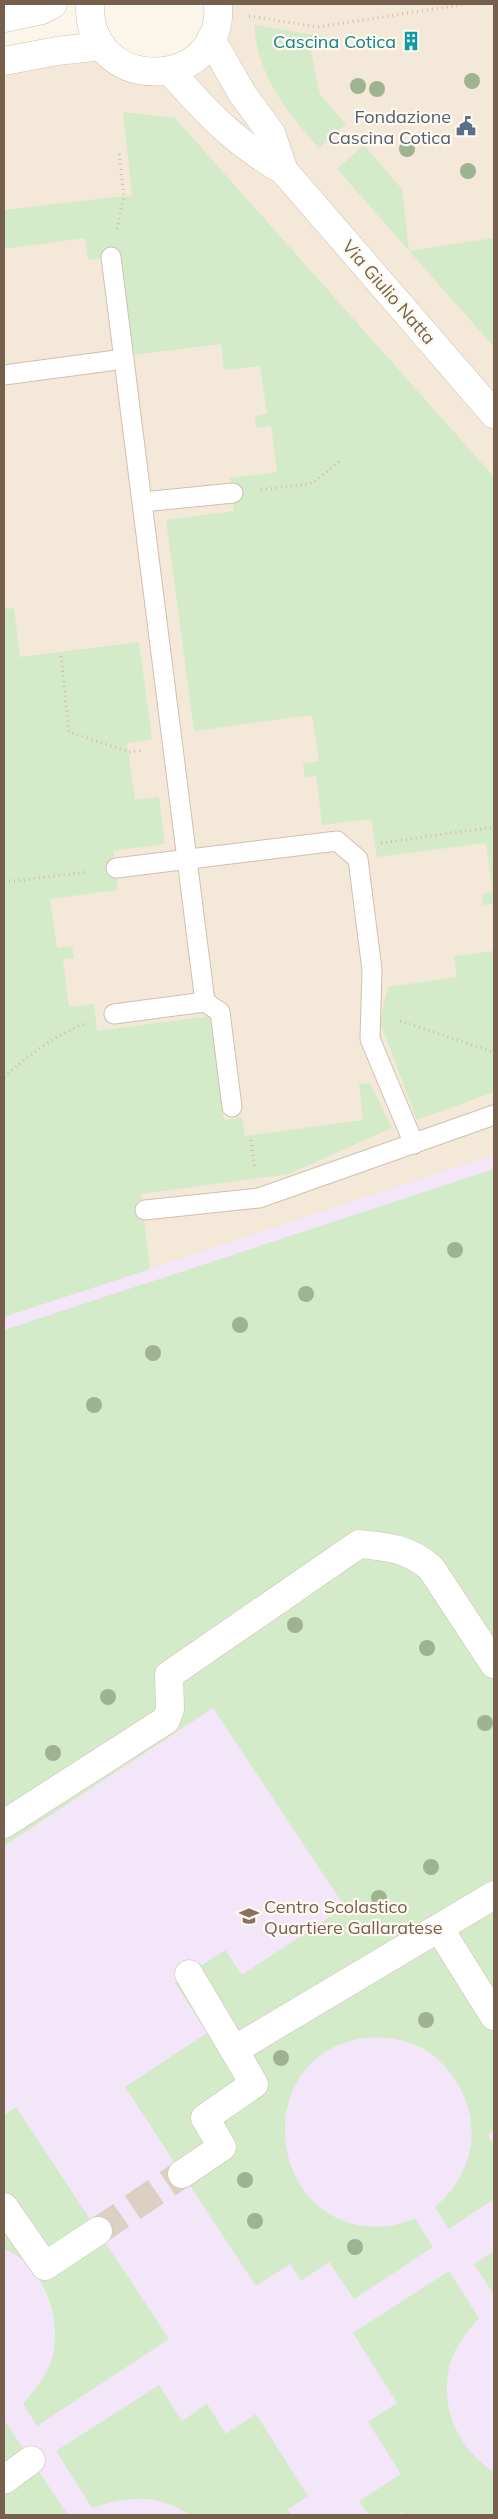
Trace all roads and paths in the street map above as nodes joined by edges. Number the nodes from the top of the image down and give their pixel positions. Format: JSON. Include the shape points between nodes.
{"nodes":[{"id":1,"x":53,"y":4,"type":"edge"},
{"id":2,"x":90,"y":4,"type":"edge"},
{"id":3,"x":218,"y":4,"type":"edge"},
{"id":4,"x":466,"y":4,"type":"edge"},
{"id":5,"x":248,"y":16,"type":"dead end"},
{"id":6,"x":4,"y":18,"type":"edge"},
{"id":7,"x":211,"y":39,"type":"junction"},
{"id":8,"x":102,"y":46,"type":"junction"},
{"id":9,"x":4,"y":62,"type":"edge"},
{"id":10,"x":170,"y":71,"type":"junction"},
{"id":11,"x":119,"y":153,"type":"dead end"},
{"id":12,"x":284,"y":171,"type":"junction"},
{"id":13,"x":111,"y":257,"type":"joint"},
{"id":14,"x":124,"y":360,"type":"junction"},
{"id":15,"x":4,"y":375,"type":"edge"},
{"id":16,"x":494,"y":413,"type":"edge"},
{"id":17,"x":342,"y":459,"type":"dead end"},
{"id":18,"x":233,"y":493,"type":"joint"},
{"id":19,"x":142,"y":502,"type":"junction"},
{"id":20,"x":61,"y":656,"type":"dead end"},
{"id":21,"x":173,"y":747,"type":"junction"},
{"id":22,"x":494,"y":827,"type":"edge"},
{"id":23,"x":187,"y":859,"type":"junction"},
{"id":24,"x":358,"y":859,"type":"junction"},
{"id":25,"x":116,"y":868,"type":"joint"},
{"id":26,"x":4,"y":882,"type":"edge"},
{"id":27,"x":205,"y":1002,"type":"junction"},
{"id":28,"x":370,"y":1012,"type":"junction"},
{"id":29,"x":114,"y":1014,"type":"joint"},
{"id":30,"x":494,"y":1052,"type":"edge"},
{"id":31,"x":4,"y":1076,"type":"edge"},
{"id":32,"x":232,"y":1107,"type":"dead end"},
{"id":33,"x":494,"y":1115,"type":"edge"},
{"id":34,"x":414,"y":1144,"type":"junction"},
{"id":35,"x":145,"y":1210,"type":"dead end"},
{"id":36,"x":494,"y":1664,"type":"edge"},
{"id":37,"x":10,"y":1812,"type":"edge"},
{"id":38,"x":494,"y":1895,"type":"edge"},
{"id":39,"x":439,"y":1928,"type":"junction"},
{"id":40,"x":189,"y":1974,"type":"dead end"},
{"id":41,"x":494,"y":2016,"type":"edge"},
{"id":42,"x":234,"y":2050,"type":"junction"},
{"id":43,"x":182,"y":2174,"type":"tunnel mouth"},
{"id":44,"x":4,"y":2207,"type":"edge"},
{"id":45,"x":98,"y":2231,"type":"tunnel mouth"},
{"id":46,"x":31,"y":2460,"type":"dead end"},
{"id":47,"x":4,"y":2480,"type":"edge"}],
"edges":[{"from":1,"to":6,"type":"street","via":[[42,10]]},
{"from":2,"to":8,"type":"street","via":[[92,25]]},
{"from":3,"to":7,"type":"street","via":[[217,25]]},
{"from":4,"to":5,"type":"path","via":[[318,28]]},
{"from":7,"to":10,"type":"street","via":[[201,53]]},
{"from":7,"to":12,"type":"street","name":"Via Giulio Natta","via":[[243,95],[271,133]]},
{"from":8,"to":9,"type":"street"},
{"from":8,"to":10,"type":"street","via":[[116,60],[132,69],[151,73]]},
{"from":10,"to":12,"type":"street","name":"Via Giulio Natta","via":[[212,118],[252,152]]},
{"from":11,"to":13,"type":"path","via":[[124,196]]},
{"from":12,"to":16,"type":"street","name":"Via Giulio Natta"},
{"from":13,"to":14,"type":"lane"},
{"from":14,"to":15,"type":"lane"},
{"from":14,"to":19,"type":"lane"},
{"from":17,"to":18,"type":"path","via":[[313,483]]},
{"from":18,"to":19,"type":"lane"},
{"from":19,"to":21,"type":"lane"},
{"from":20,"to":21,"type":"path","via":[[69,732],[129,752]]},
{"from":21,"to":23,"type":"lane"},
{"from":22,"to":24,"type":"path","via":[[375,844]]},
{"from":23,"to":24,"type":"lane","via":[[336,841]]},
{"from":23,"to":25,"type":"lane"},
{"from":23,"to":27,"type":"lane"},
{"from":24,"to":28,"type":"lane","via":[[372,970]]},
{"from":25,"to":26,"type":"path"},
{"from":27,"to":29,"type":"lane"},
{"from":27,"to":32,"type":"lane","via":[[220,1012]]},
{"from":28,"to":30,"type":"path"},
{"from":28,"to":34,"type":"lane","via":[[370,1039]]},
{"from":29,"to":31,"type":"path","via":[[68,1030]]},
{"from":33,"to":34,"type":"lane"},
{"from":34,"to":35,"type":"lane","via":[[259,1198]]},
{"from":36,"to":37,"type":"street","via":[[431,1568],[419,1558],[396,1548],[359,1544],[169,1674],[170,1708],[166,1720]]},
{"from":38,"to":39,"type":"street"},
{"from":39,"to":41,"type":"street"},
{"from":39,"to":42,"type":"street"},
{"from":40,"to":42,"type":"street"},
{"from":42,"to":43,"type":"street","via":[[254,2084],[205,2118],[222,2147]]},
{"from":44,"to":45,"type":"street","via":[[45,2266]]},
{"from":46,"to":47,"type":"street"}]}
